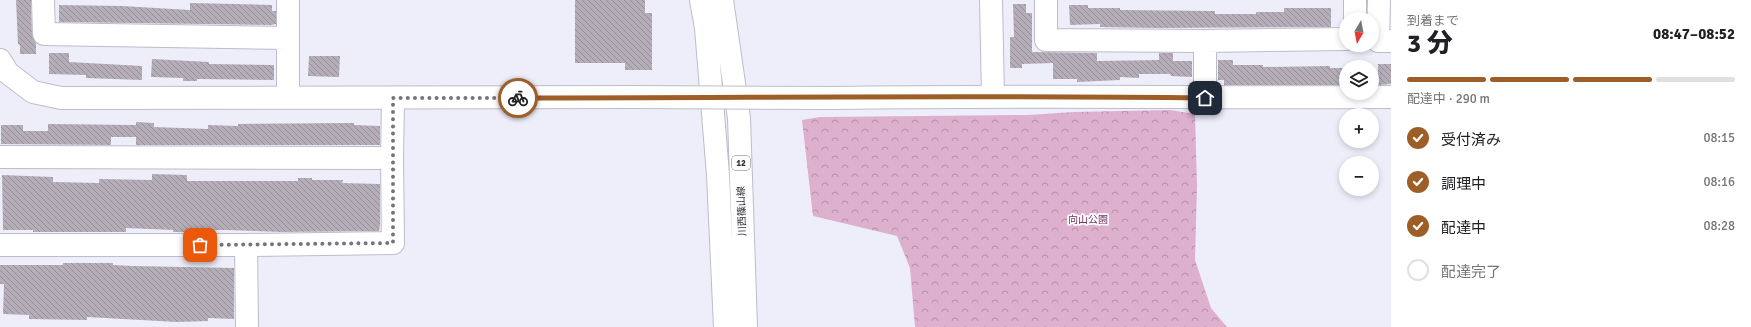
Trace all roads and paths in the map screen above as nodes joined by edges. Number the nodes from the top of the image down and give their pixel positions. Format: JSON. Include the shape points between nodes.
{"nodes":[{"id":1,"x":43,"y":0,"type":"edge"},
{"id":2,"x":288,"y":0,"type":"edge"},
{"id":3,"x":701,"y":0,"type":"edge"},
{"id":4,"x":722,"y":0,"type":"edge"},
{"id":5,"x":991,"y":0,"type":"edge"},
{"id":6,"x":1046,"y":0,"type":"edge"},
{"id":7,"x":1355,"y":0,"type":"edge"},
{"id":8,"x":1379,"y":0,"type":"edge"},
{"id":9,"x":1355,"y":12,"type":"edge"},
{"id":10,"x":287,"y":38,"type":"junction"},
{"id":11,"x":1339,"y":39,"type":"edge"},
{"id":12,"x":1206,"y":41,"type":"junction"},
{"id":13,"x":1391,"y":41,"type":"edge"},
{"id":14,"x":0,"y":60,"type":"edge"},
{"id":15,"x":993,"y":96,"type":"junction"},
{"id":16,"x":1391,"y":97,"type":"edge"},
{"id":17,"x":288,"y":98,"type":"junction"},
{"id":18,"x":393,"y":98,"type":"junction"},
{"id":19,"x":1205,"y":98,"type":"junction"},
{"id":20,"x":0,"y":157,"type":"edge"},
{"id":21,"x":392,"y":158,"type":"junction"},
{"id":22,"x":0,"y":244,"type":"edge"},
{"id":23,"x":246,"y":245,"type":"junction"},
{"id":24,"x":247,"y":327,"type":"edge"},
{"id":25,"x":725,"y":327,"type":"edge"},
{"id":26,"x":746,"y":327,"type":"edge"}],
"edges":[{"from":1,"to":10,"type":"street","via":[[44,34]]},
{"from":2,"to":10,"type":"street"},
{"from":3,"to":25,"type":"street","number":"12","via":[[706,28],[718,176]]},
{"from":4,"to":26,"type":"street","name":"川西篠山線","number":"12","via":[[739,118]]},
{"from":5,"to":15,"type":"street"},
{"from":6,"to":12,"type":"street","via":[[1046,40]]},
{"from":7,"to":9,"type":"street"},
{"from":8,"to":13,"type":"street","via":[[1378,41]]},
{"from":10,"to":17,"type":"street"},
{"from":11,"to":12,"type":"street"},
{"from":12,"to":19,"type":"street"},
{"from":14,"to":17,"type":"street","via":[[8,74],[33,92],[61,98]]},
{"from":15,"to":18,"type":"street","bridge":true},
{"from":15,"to":19,"type":"street"},
{"from":16,"to":19,"type":"street"},
{"from":17,"to":18,"type":"street"},
{"from":18,"to":21,"type":"street"},
{"from":20,"to":21,"type":"street"},
{"from":21,"to":23,"type":"street","via":[[393,243]]},
{"from":22,"to":23,"type":"street"},
{"from":23,"to":24,"type":"street"}]}
